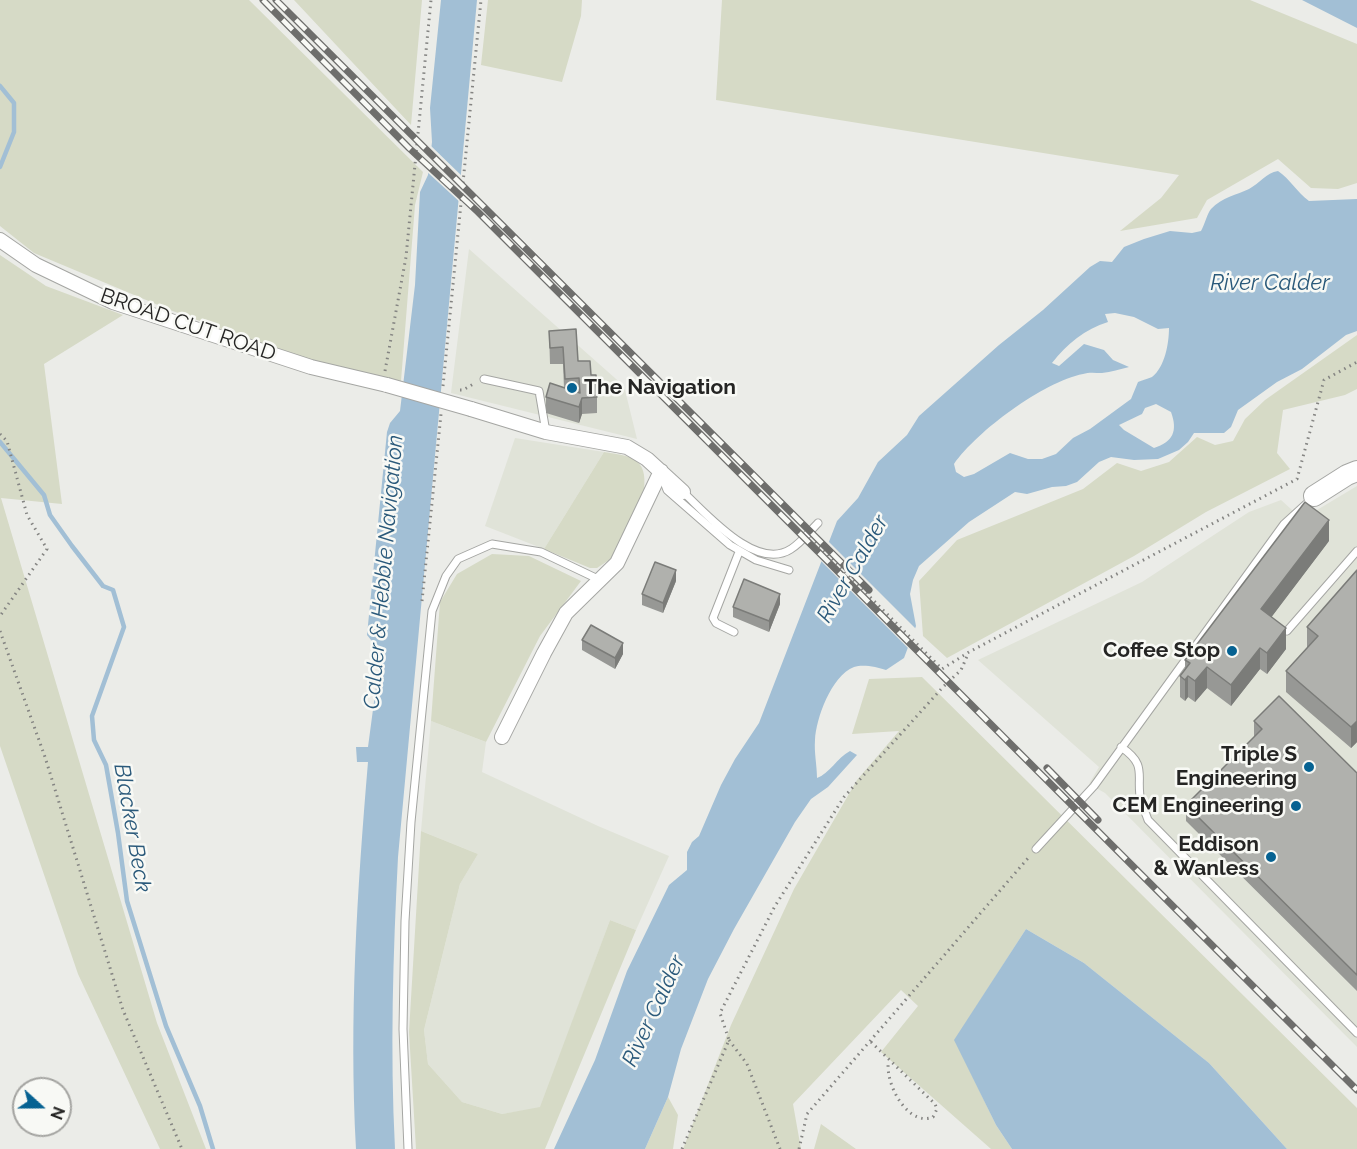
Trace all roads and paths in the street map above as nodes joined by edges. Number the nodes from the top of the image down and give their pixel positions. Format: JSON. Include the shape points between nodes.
{"nodes":[{"id":1,"x":431,"y":0,"type":"edge"},
{"id":2,"x":481,"y":0,"type":"edge"},
{"id":3,"x":0,"y":240,"type":"edge"},
{"id":4,"x":1357,"y":362,"type":"edge"},
{"id":5,"x":484,"y":379,"type":"joint"},
{"id":6,"x":385,"y":385,"type":"junction"},
{"id":7,"x":444,"y":386,"type":"junction"},
{"id":8,"x":443,"y":393,"type":"dead end"},
{"id":9,"x":546,"y":432,"type":"junction"},
{"id":10,"x":0,"y":434,"type":"edge"},
{"id":11,"x":661,"y":471,"type":"junction"},
{"id":12,"x":1357,"y":471,"type":"edge"},
{"id":13,"x":683,"y":492,"type":"joint"},
{"id":14,"x":1314,"y":496,"type":"joint"},
{"id":15,"x":818,"y":523,"type":"dead end"},
{"id":16,"x":812,"y":539,"type":"dead end"},
{"id":17,"x":1357,"y":551,"type":"edge"},
{"id":18,"x":739,"y":552,"type":"junction"},
{"id":19,"x":789,"y":570,"type":"dead end"},
{"id":20,"x":600,"y":580,"type":"junction"},
{"id":21,"x":0,"y":616,"type":"edge"},
{"id":22,"x":1287,"y":631,"type":"edge"},
{"id":23,"x":0,"y":632,"type":"edge"},
{"id":24,"x":734,"y":632,"type":"dead end"},
{"id":25,"x":969,"y":652,"type":"junction"},
{"id":26,"x":502,"y":737,"type":"dead end"},
{"id":27,"x":1121,"y":747,"type":"junction"},
{"id":28,"x":1036,"y":849,"type":"joint"},
{"id":29,"x":1357,"y":1033,"type":"edge"},
{"id":30,"x":729,"y":1040,"type":"junction"},
{"id":31,"x":870,"y":1042,"type":"junction"},
{"id":32,"x":888,"y":1061,"type":"junction"},
{"id":33,"x":182,"y":1149,"type":"edge"},
{"id":34,"x":408,"y":1149,"type":"edge"},
{"id":35,"x":682,"y":1149,"type":"edge"},
{"id":36,"x":780,"y":1149,"type":"edge"},
{"id":37,"x":799,"y":1149,"type":"edge"}],
"edges":[{"from":1,"to":6,"type":"path","via":[[406,257]]},
{"from":2,"to":7,"type":"path"},
{"from":3,"to":6,"type":"street","name":"BROAD CUT ROAD","via":[[36,265],[113,302],[311,367]]},
{"from":4,"to":25,"type":"path","via":[[1324,380],[1297,479]]},
{"from":5,"to":7,"type":"path","via":[[462,390]]},
{"from":5,"to":9,"type":"lane","via":[[539,391]]},
{"from":6,"to":9,"type":"street","name":"BROAD CUT ROAD","bridge":true},
{"from":7,"to":8,"type":"path"},
{"from":9,"to":11,"type":"street","via":[[627,447]]},
{"from":10,"to":21,"type":"path","via":[[7,441],[27,514],[47,549]]},
{"from":11,"to":13,"type":"street"},
{"from":11,"to":18,"type":"lane","via":[[667,490]]},
{"from":11,"to":20,"type":"street","via":[[617,563]]},
{"from":12,"to":14,"type":"street"},
{"from":13,"to":15,"type":"lane","via":[[735,539],[754,550],[774,554],[792,549]]},
{"from":14,"to":27,"type":"lane","via":[[1284,524]]},
{"from":16,"to":25,"type":"path","via":[[942,669]]},
{"from":17,"to":22,"type":"lane"},
{"from":18,"to":19,"type":"lane"},
{"from":18,"to":24,"type":"lane","via":[[713,618]]},
{"from":20,"to":26,"type":"street","via":[[566,613]]},
{"from":20,"to":34,"type":"lane","via":[[541,552],[492,544],[458,559],[446,576],[432,611],[405,921],[403,1029]]},
{"from":23,"to":33,"type":"path","via":[[45,757],[123,1010]]},
{"from":25,"to":30,"type":"path","via":[[961,670],[844,797],[781,896],[720,1013]]},
{"from":27,"to":28,"type":"lane","via":[[1094,786]]},
{"from":27,"to":29,"type":"lane","via":[[1134,757],[1148,820]]},
{"from":28,"to":31,"type":"path"},
{"from":30,"to":35,"type":"path"},
{"from":30,"to":36,"type":"path","via":[[747,1064]]},
{"from":31,"to":32,"type":"path"},
{"from":31,"to":37,"type":"path","via":[[807,1114]]},
{"from":32,"to":32,"type":"path","via":[[935,1104],[938,1109],[933,1117],[920,1118],[904,1106],[889,1076]]}]}
